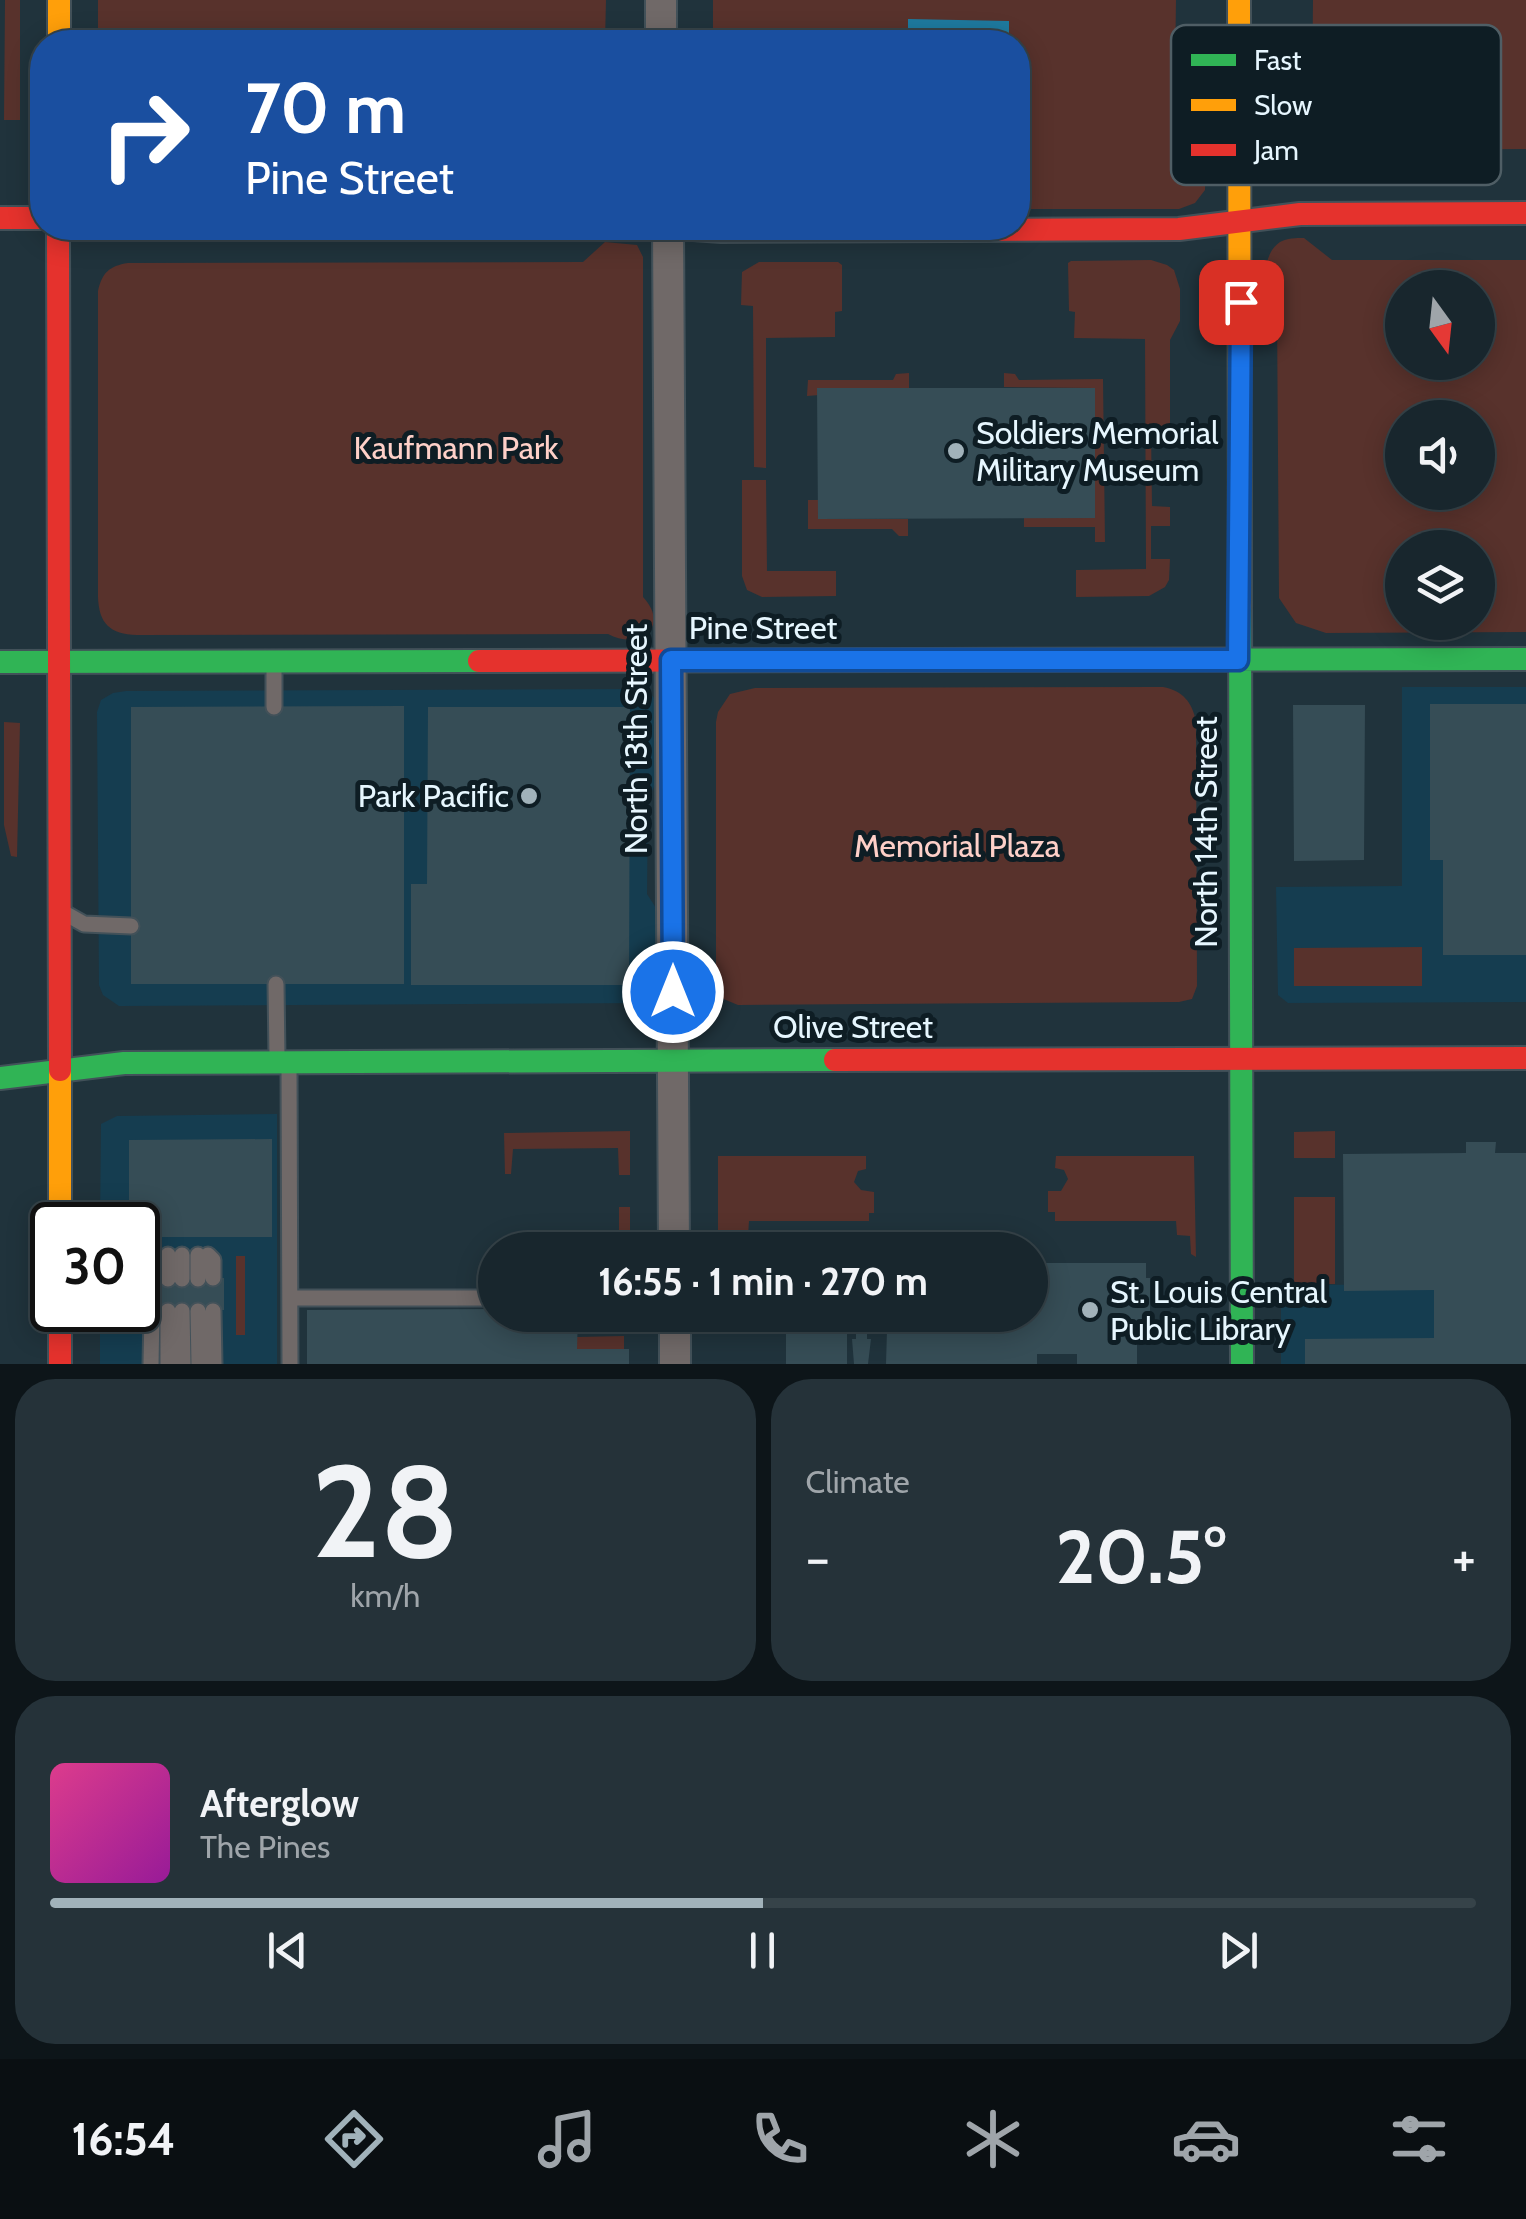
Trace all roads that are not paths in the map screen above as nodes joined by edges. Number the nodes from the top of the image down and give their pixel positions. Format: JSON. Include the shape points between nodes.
{"nodes":[{"id":1,"x":59,"y":0,"type":"edge"},
{"id":2,"x":661,"y":0,"type":"edge"},
{"id":3,"x":1239,"y":0,"type":"edge"},
{"id":4,"x":1239,"y":25,"type":"edge"},
{"id":5,"x":59,"y":30,"type":"edge"},
{"id":6,"x":661,"y":30,"type":"edge"},
{"id":7,"x":1241,"y":185,"type":"edge"},
{"id":8,"x":1526,"y":213,"type":"edge"},
{"id":9,"x":0,"y":218,"type":"edge"},
{"id":10,"x":30,"y":218,"type":"edge"},
{"id":11,"x":1241,"y":219,"type":"junction"},
{"id":12,"x":1030,"y":231,"type":"edge"},
{"id":13,"x":58,"y":240,"type":"edge"},
{"id":14,"x":668,"y":240,"type":"edge"},
{"id":15,"x":1526,"y":659,"type":"edge"},
{"id":16,"x":671,"y":660,"type":"junction"},
{"id":17,"x":1238,"y":660,"type":"junction"},
{"id":18,"x":274,"y":661,"type":"junction"},
{"id":19,"x":0,"y":662,"type":"edge"},
{"id":20,"x":59,"y":662,"type":"junction"},
{"id":21,"x":274,"y":707,"type":"dead end"},
{"id":22,"x":60,"y":905,"type":"junction"},
{"id":23,"x":131,"y":926,"type":"dead end"},
{"id":24,"x":276,"y":984,"type":"dead end"},
{"id":25,"x":1526,"y":1058,"type":"edge"},
{"id":26,"x":673,"y":1060,"type":"junction"},
{"id":27,"x":1238,"y":1060,"type":"junction"},
{"id":28,"x":283,"y":1062,"type":"junction"},
{"id":29,"x":61,"y":1070,"type":"junction"},
{"id":30,"x":0,"y":1078,"type":"edge"},
{"id":31,"x":60,"y":1202,"type":"edge"},
{"id":32,"x":674,"y":1232,"type":"edge"},
{"id":33,"x":182,"y":1255,"type":"junction"},
{"id":34,"x":183,"y":1279,"type":"junction"},
{"id":35,"x":290,"y":1298,"type":"junction"},
{"id":36,"x":478,"y":1298,"type":"edge"},
{"id":37,"x":183,"y":1311,"type":"junction"},
{"id":38,"x":60,"y":1332,"type":"edge"},
{"id":39,"x":675,"y":1332,"type":"edge"},
{"id":40,"x":60,"y":1364,"type":"edge"},
{"id":41,"x":152,"y":1364,"type":"edge"},
{"id":42,"x":168,"y":1364,"type":"edge"},
{"id":43,"x":182,"y":1364,"type":"edge"},
{"id":44,"x":199,"y":1364,"type":"edge"},
{"id":45,"x":214,"y":1364,"type":"edge"},
{"id":46,"x":290,"y":1364,"type":"edge"},
{"id":47,"x":675,"y":1364,"type":"edge"},
{"id":48,"x":1242,"y":1364,"type":"edge"}],
"edges":[{"from":1,"to":5,"type":"main road"},
{"from":2,"to":6,"type":"street"},
{"from":3,"to":4,"type":"main road","name":"North 14th Street"},
{"from":7,"to":11,"type":"main road","name":"North 14th Street"},
{"from":8,"to":11,"type":"main road"},
{"from":9,"to":10,"type":"main road"},
{"from":11,"to":12,"type":"main road","via":[[1178,230]]},
{"from":11,"to":17,"type":"main road","name":"North 14th Street"},
{"from":13,"to":20,"type":"main road"},
{"from":14,"to":16,"type":"street","name":"North 13th Street"},
{"from":15,"to":17,"type":"main road","name":"Pine Street"},
{"from":16,"to":17,"type":"main road","name":"Pine Street"},
{"from":16,"to":18,"type":"main road","name":"Pine Street"},
{"from":16,"to":26,"type":"street","name":"North 13th Street"},
{"from":17,"to":27,"type":"main road","name":"North 14th Street"},
{"from":18,"to":20,"type":"main road","name":"Pine Street"},
{"from":18,"to":21,"type":"lane"},
{"from":19,"to":20,"type":"main road","name":"Pine Street"},
{"from":20,"to":22,"type":"main road"},
{"from":22,"to":23,"type":"lane","via":[[84,924]]},
{"from":22,"to":29,"type":"main road"},
{"from":24,"to":28,"type":"lane"},
{"from":25,"to":27,"type":"main road","name":"Olive Street"},
{"from":26,"to":27,"type":"main road","name":"Olive Street"},
{"from":26,"to":28,"type":"main road","name":"Olive Street"},
{"from":26,"to":32,"type":"street","name":"North 13th Street"},
{"from":27,"to":48,"type":"main road","name":"North 14th Street"},
{"from":28,"to":29,"type":"main road","name":"Olive Street"},
{"from":28,"to":35,"type":"lane"},
{"from":29,"to":30,"type":"main road","name":"Olive Street"},
{"from":29,"to":31,"type":"main road"},
{"from":33,"to":34,"type":"lane"},
{"from":33,"to":34,"type":"lane"},
{"from":33,"to":34,"type":"lane","via":[[213,1260]]},
{"from":35,"to":36,"type":"lane"},
{"from":35,"to":46,"type":"lane"},
{"from":37,"to":41,"type":"lane"},
{"from":37,"to":42,"type":"lane"},
{"from":37,"to":43,"type":"lane"},
{"from":37,"to":44,"type":"lane"},
{"from":37,"to":45,"type":"lane"},
{"from":38,"to":40,"type":"main road"},
{"from":39,"to":47,"type":"street"}]}
